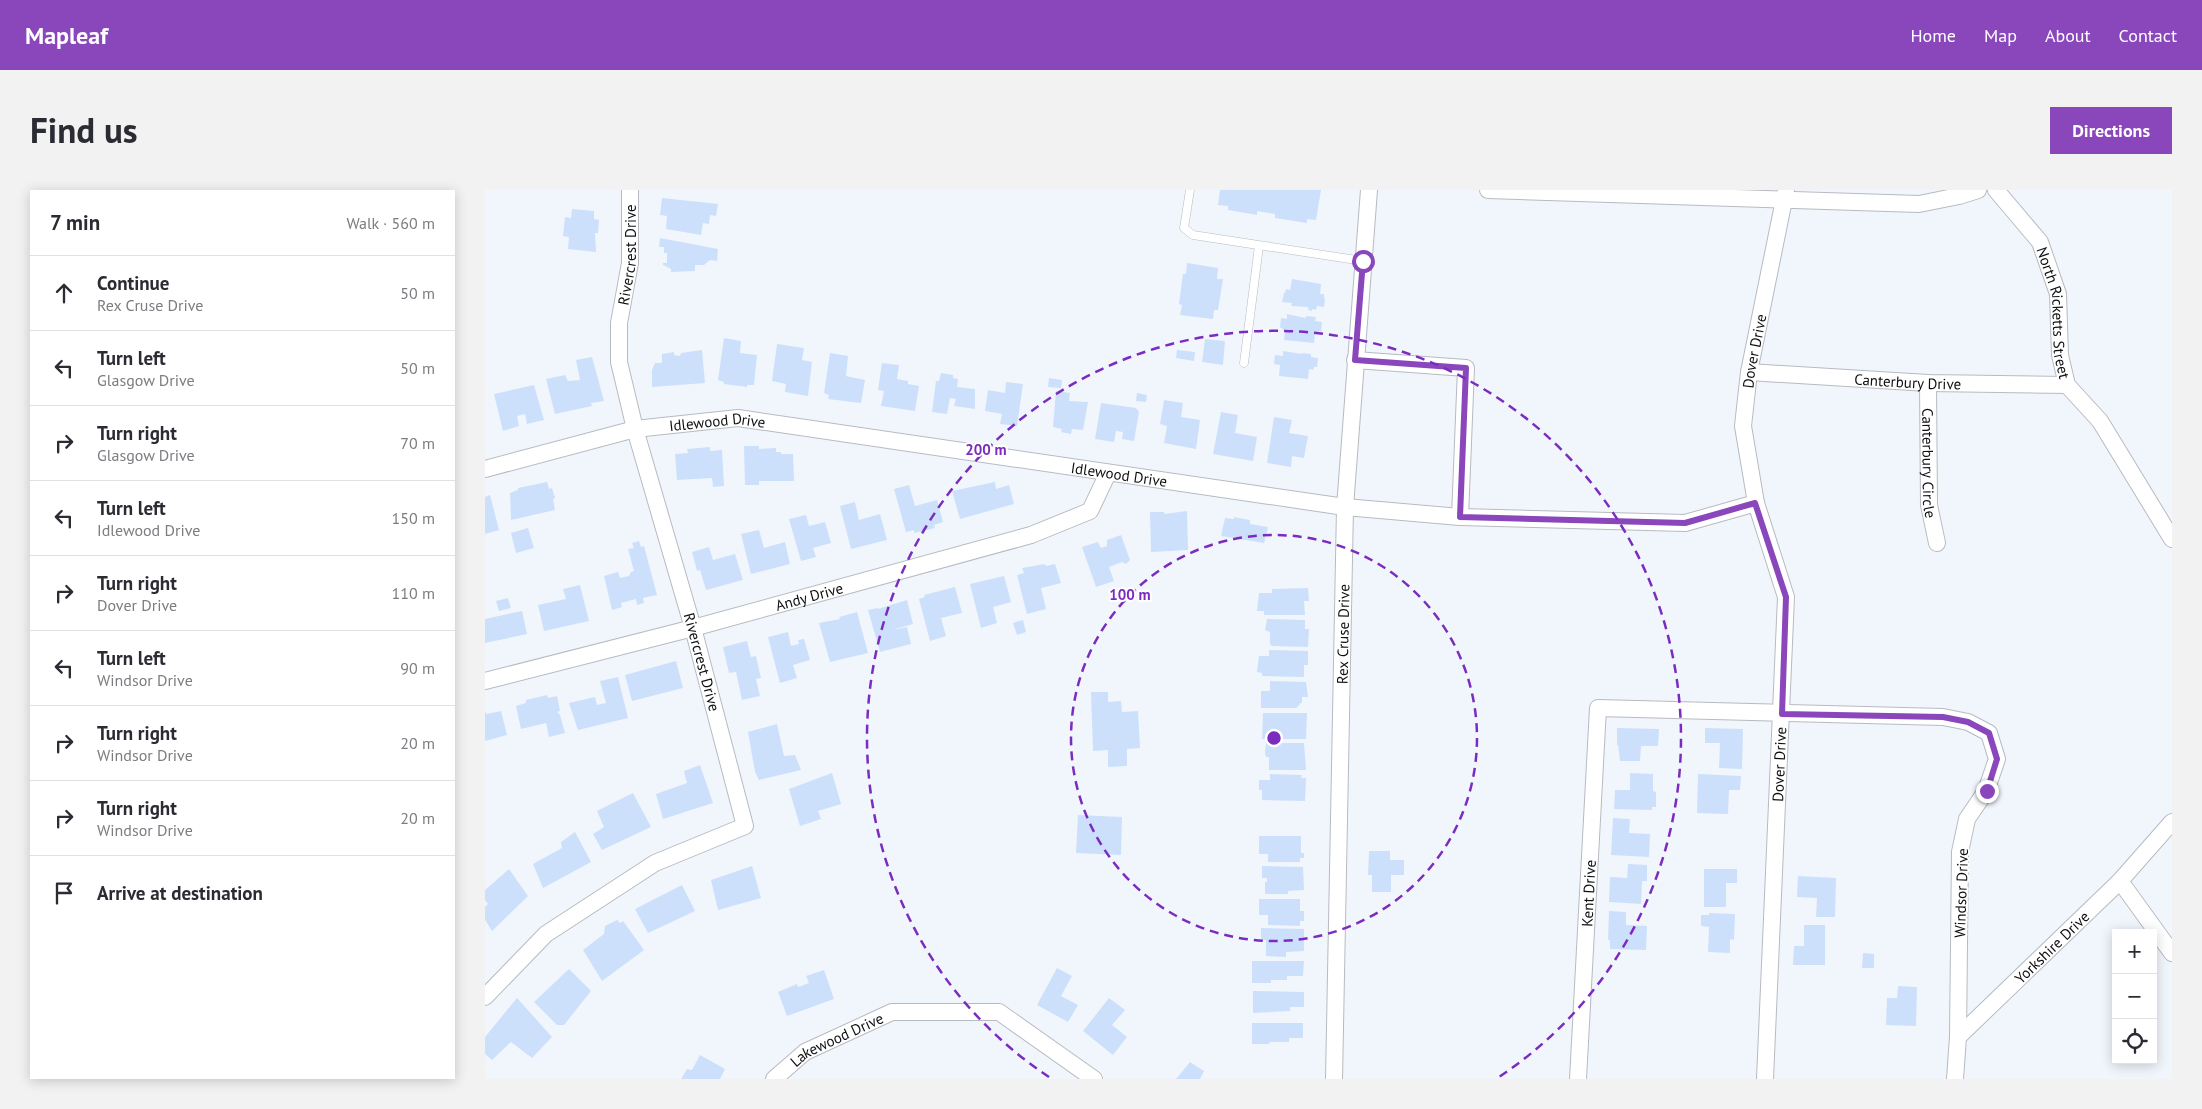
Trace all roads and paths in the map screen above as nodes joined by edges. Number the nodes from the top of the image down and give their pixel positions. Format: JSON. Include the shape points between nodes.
{"nodes":[{"id":1,"x":629,"y":190,"type":"edge"},
{"id":2,"x":1189,"y":190,"type":"edge"},
{"id":3,"x":1369,"y":190,"type":"edge"},
{"id":4,"x":1488,"y":190,"type":"edge"},
{"id":5,"x":1978,"y":190,"type":"edge"},
{"id":6,"x":1996,"y":190,"type":"edge"},
{"id":7,"x":1785,"y":195,"type":"edge"},
{"id":8,"x":1259,"y":246,"type":"junction"},
{"id":9,"x":1363,"y":261,"type":"junction"},
{"id":10,"x":1355,"y":360,"type":"junction"},
{"id":11,"x":1244,"y":363,"type":"dead end"},
{"id":12,"x":1749,"y":372,"type":"junction"},
{"id":13,"x":1928,"y":383,"type":"junction"},
{"id":14,"x":2067,"y":385,"type":"junction"},
{"id":15,"x":635,"y":429,"type":"junction"},
{"id":16,"x":485,"y":469,"type":"edge"},
{"id":17,"x":1108,"y":473,"type":"junction"},
{"id":18,"x":1755,"y":503,"type":"junction"},
{"id":19,"x":1345,"y":507,"type":"junction"},
{"id":20,"x":1460,"y":517,"type":"junction"},
{"id":21,"x":2172,"y":539,"type":"edge"},
{"id":22,"x":1937,"y":542,"type":"dead end"},
{"id":23,"x":693,"y":628,"type":"junction"},
{"id":24,"x":485,"y":681,"type":"edge"},
{"id":25,"x":1598,"y":708,"type":"joint"},
{"id":26,"x":1782,"y":714,"type":"junction"},
{"id":27,"x":2172,"y":822,"type":"edge"},
{"id":28,"x":2120,"y":881,"type":"junction"},
{"id":29,"x":2172,"y":953,"type":"edge"},
{"id":30,"x":485,"y":997,"type":"edge"},
{"id":31,"x":1958,"y":1037,"type":"junction"},
{"id":32,"x":774,"y":1079,"type":"edge"},
{"id":33,"x":1094,"y":1079,"type":"edge"},
{"id":34,"x":1334,"y":1079,"type":"edge"},
{"id":35,"x":1578,"y":1079,"type":"edge"},
{"id":36,"x":1765,"y":1079,"type":"edge"},
{"id":37,"x":1955,"y":1079,"type":"edge"}],
"edges":[{"from":1,"to":15,"type":"street","name":"Rivercrest Drive","via":[[630,263],[619,323],[619,362]]},
{"from":2,"to":8,"type":"lane","via":[[1184,228],[1193,236]]},
{"from":3,"to":9,"type":"street","name":"Rex Cruse Drive"},
{"from":4,"to":7,"type":"street"},
{"from":5,"to":7,"type":"street","via":[[1919,204]]},
{"from":6,"to":14,"type":"street","name":"North Ricketts Street","via":[[2040,242],[2057,294],[2060,355]]},
{"from":7,"to":12,"type":"street","name":"Dover Drive"},
{"from":8,"to":9,"type":"lane"},
{"from":8,"to":11,"type":"lane"},
{"from":9,"to":10,"type":"street","name":"Rex Cruse Drive"},
{"from":10,"to":19,"type":"street","name":"Rex Cruse Drive"},
{"from":10,"to":20,"type":"street","via":[[1466,368]]},
{"from":12,"to":13,"type":"street","name":"Canterbury Drive"},
{"from":12,"to":18,"type":"street","name":"Dover Drive","via":[[1743,426]]},
{"from":13,"to":14,"type":"street","name":"Canterbury Drive"},
{"from":13,"to":22,"type":"street","name":"Canterbury Circle","via":[[1929,505]]},
{"from":14,"to":21,"type":"street","name":"North Ricketts Street","via":[[2100,420]]},
{"from":15,"to":16,"type":"street","name":"Idlewood Drive"},
{"from":15,"to":17,"type":"street","name":"Idlewood Drive","via":[[738,418]]},
{"from":15,"to":23,"type":"street","name":"Rivercrest Drive"},
{"from":17,"to":19,"type":"street","name":"Idlewood Drive"},
{"from":17,"to":23,"type":"street","name":"Andy Drive","via":[[1090,511],[1031,535]]},
{"from":18,"to":20,"type":"street","name":"Idlewood Drive","via":[[1685,523]]},
{"from":18,"to":26,"type":"street","name":"Dover Drive","via":[[1786,597]]},
{"from":19,"to":20,"type":"street","name":"Idlewood Drive"},
{"from":19,"to":34,"type":"street","name":"Rex Cruse Drive"},
{"from":23,"to":24,"type":"street","name":"Andy Drive"},
{"from":23,"to":30,"type":"street","name":"Rivercrest Drive","via":[[745,826],[655,863],[546,934]]},
{"from":25,"to":26,"type":"street","name":"Windsor Drive"},
{"from":25,"to":35,"type":"street","name":"Kent Drive"},
{"from":26,"to":31,"type":"street","name":"Windsor Drive","via":[[1943,717],[1968,722],[1989,733],[1997,759],[1987,791],[1967,819],[1960,852]]},
{"from":26,"to":36,"type":"street","name":"Dover Drive"},
{"from":27,"to":28,"type":"street","name":"Yorkshire Drive"},
{"from":28,"to":29,"type":"street"},
{"from":28,"to":31,"type":"street","name":"Yorkshire Drive"},
{"from":31,"to":37,"type":"street"},
{"from":32,"to":33,"type":"street","name":"Lakewood Drive","via":[[805,1052],[892,1012],[999,1012]]}]}
